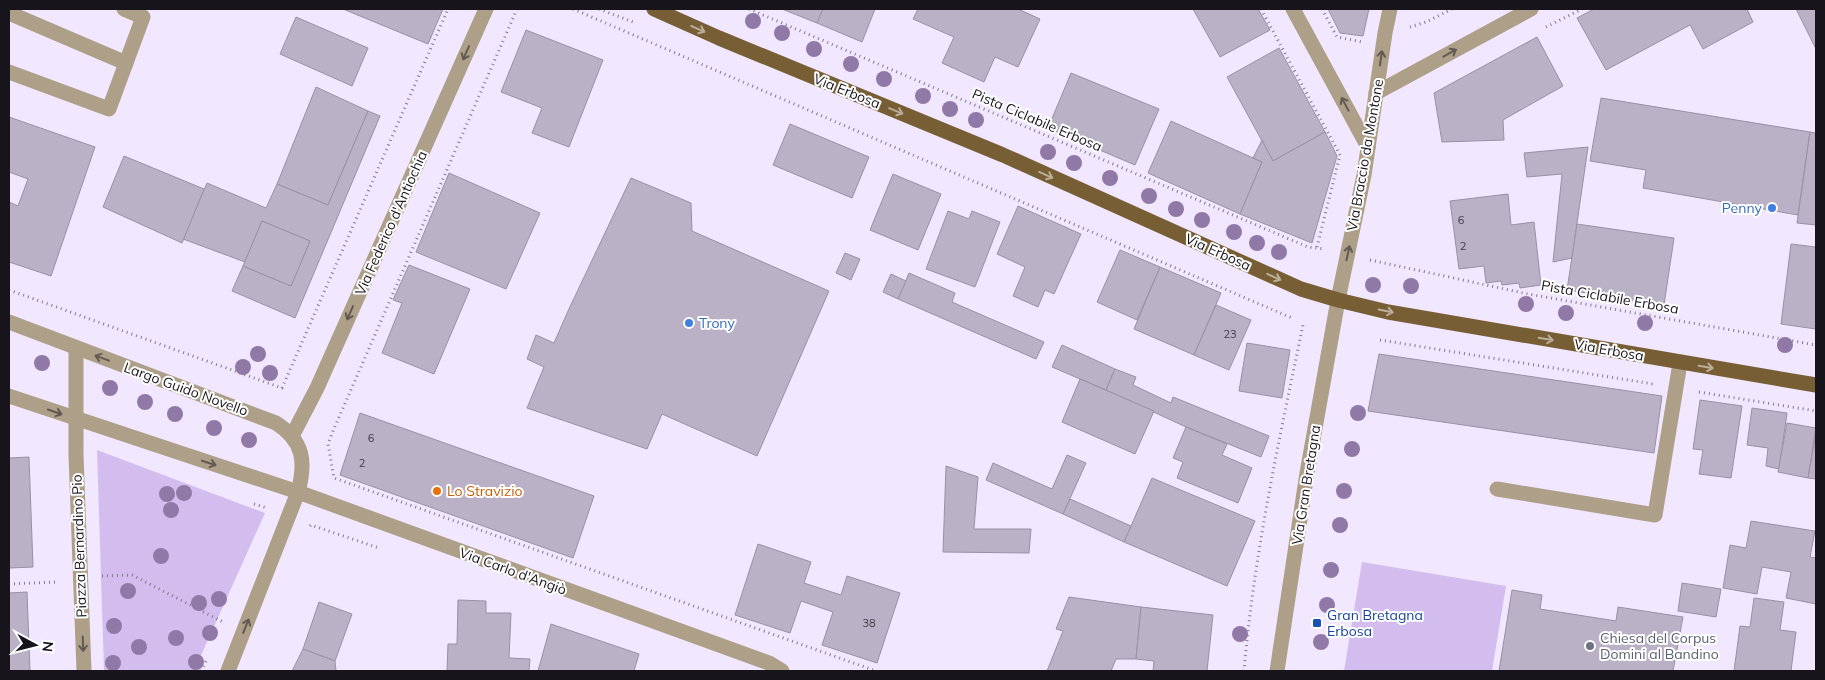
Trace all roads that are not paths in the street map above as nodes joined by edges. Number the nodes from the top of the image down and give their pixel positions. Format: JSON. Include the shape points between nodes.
{"nodes":[{"id":1,"x":124,"y":9,"type":"edge"},
{"id":2,"x":486,"y":9,"type":"edge"},
{"id":3,"x":654,"y":9,"type":"edge"},
{"id":4,"x":1294,"y":9,"type":"edge"},
{"id":5,"x":1390,"y":9,"type":"edge"},
{"id":6,"x":1531,"y":9,"type":"edge"},
{"id":7,"x":9,"y":13,"type":"edge"},
{"id":8,"x":126,"y":63,"type":"junction"},
{"id":9,"x":9,"y":72,"type":"edge"},
{"id":10,"x":1376,"y":93,"type":"junction"},
{"id":11,"x":1368,"y":147,"type":"junction"},
{"id":12,"x":1338,"y":300,"type":"junction"},
{"id":13,"x":9,"y":322,"type":"edge"},
{"id":14,"x":76,"y":349,"type":"junction"},
{"id":15,"x":1680,"y":363,"type":"junction"},
{"id":16,"x":1816,"y":384,"type":"edge"},
{"id":17,"x":9,"y":396,"type":"edge"},
{"id":18,"x":77,"y":420,"type":"junction"},
{"id":19,"x":292,"y":436,"type":"junction"},
{"id":20,"x":1497,"y":489,"type":"dead end"},
{"id":21,"x":298,"y":492,"type":"junction"},
{"id":22,"x":84,"y":671,"type":"edge"},
{"id":23,"x":228,"y":671,"type":"edge"},
{"id":24,"x":782,"y":671,"type":"edge"},
{"id":25,"x":1277,"y":671,"type":"edge"}],
"edges":[{"from":1,"to":8,"type":"street","via":[[143,17]]},
{"from":2,"to":19,"type":"street","name":"Via Federico d'Antiochia","one_way":true,"via":[[317,388]]},
{"from":3,"to":12,"type":"main road","name":"Via Erbosa","one_way":true,"via":[[1003,155],[1301,289]]},
{"from":11,"to":4,"type":"street","one_way":true},
{"from":10,"to":5,"type":"street","name":"Via Braccio da Montone","one_way":true},
{"from":10,"to":6,"type":"street","one_way":true},
{"from":7,"to":8,"type":"street"},
{"from":8,"to":9,"type":"street","via":[[110,109]]},
{"from":10,"to":11,"type":"street","name":"Via Braccio da Montone"},
{"from":12,"to":11,"type":"street","name":"Via Braccio da Montone","one_way":true},
{"from":12,"to":15,"type":"main road","name":"Via Erbosa","one_way":true,"via":[[1388,312]]},
{"from":12,"to":25,"type":"street","name":"Via Gran Bretagna","via":[[1306,473]]},
{"from":13,"to":14,"type":"street","name":"Largo Guido Novello"},
{"from":14,"to":18,"type":"street"},
{"from":19,"to":14,"type":"street","name":"Largo Guido Novello","one_way":true,"via":[[276,422]]},
{"from":15,"to":16,"type":"main road","name":"Via Erbosa","one_way":true},
{"from":15,"to":20,"type":"street","via":[[1655,515]]},
{"from":17,"to":18,"type":"street","one_way":true},
{"from":18,"to":21,"type":"street","one_way":true},
{"from":18,"to":22,"type":"street","name":"Piazza Bernardino Pio","one_way":true},
{"from":19,"to":21,"type":"street","via":[[301,450],[302,459]]},
{"from":23,"to":21,"type":"street","one_way":true},
{"from":21,"to":24,"type":"street","name":"Via Carlo d'Angiò","via":[[769,663]]}]}
